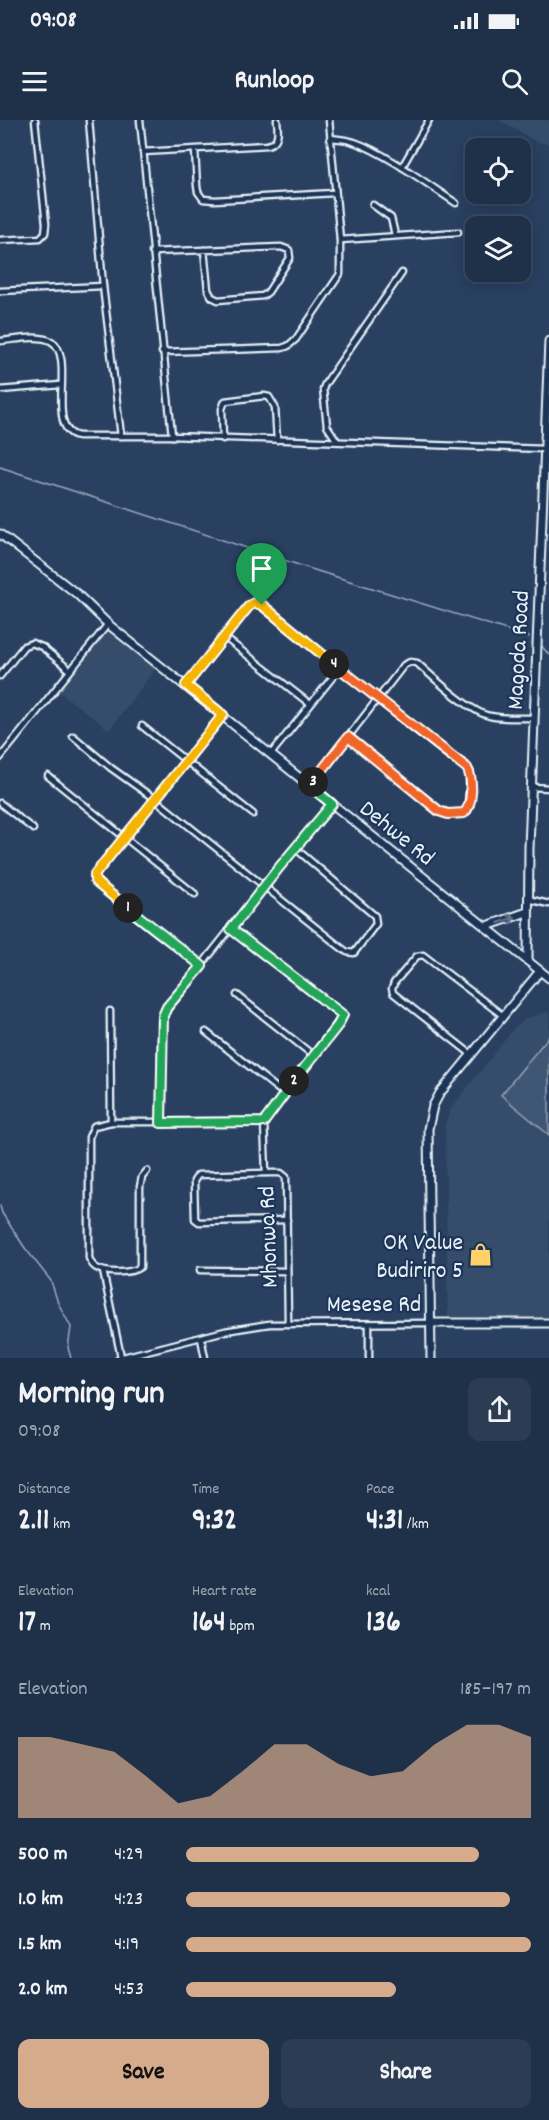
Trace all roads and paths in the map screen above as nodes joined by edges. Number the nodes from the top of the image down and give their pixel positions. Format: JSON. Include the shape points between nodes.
{"nodes":[{"id":1,"x":35,"y":120,"type":"edge"},
{"id":2,"x":89,"y":120,"type":"edge"},
{"id":3,"x":140,"y":120,"type":"edge"},
{"id":4,"x":277,"y":120,"type":"edge"},
{"id":5,"x":328,"y":120,"type":"edge"},
{"id":6,"x":429,"y":120,"type":"edge"},
{"id":7,"x":330,"y":138,"type":"junction"},
{"id":8,"x":195,"y":150,"type":"junction"},
{"id":9,"x":142,"y":152,"type":"junction"},
{"id":10,"x":402,"y":167,"type":"junction"},
{"id":11,"x":334,"y":193,"type":"junction"},
{"id":12,"x":456,"y":204,"type":"dead end"},
{"id":13,"x":373,"y":205,"type":"dead end"},
{"id":14,"x":458,"y":232,"type":"dead end"},
{"id":15,"x":395,"y":235,"type":"junction"},
{"id":16,"x":0,"y":240,"type":"edge"},
{"id":17,"x":340,"y":240,"type":"junction"},
{"id":18,"x":204,"y":250,"type":"junction"},
{"id":19,"x":152,"y":252,"type":"junction"},
{"id":20,"x":402,"y":273,"type":"dead end"},
{"id":21,"x":103,"y":286,"type":"junction"},
{"id":22,"x":0,"y":291,"type":"edge"},
{"id":23,"x":0,"y":341,"type":"edge"},
{"id":24,"x":549,"y":341,"type":"edge"},
{"id":25,"x":162,"y":352,"type":"junction"},
{"id":26,"x":61,"y":385,"type":"junction"},
{"id":27,"x":0,"y":390,"type":"edge"},
{"id":28,"x":121,"y":436,"type":"junction"},
{"id":29,"x":172,"y":436,"type":"junction"},
{"id":30,"x":223,"y":439,"type":"junction"},
{"id":31,"x":277,"y":440,"type":"junction"},
{"id":32,"x":337,"y":441,"type":"junction"},
{"id":33,"x":545,"y":449,"type":"junction"},
{"id":34,"x":0,"y":534,"type":"edge"},
{"id":35,"x":108,"y":624,"type":"junction"},
{"id":36,"x":224,"y":637,"type":"junction"},
{"id":37,"x":340,"y":668,"type":"junction"},
{"id":38,"x":70,"y":670,"type":"junction"},
{"id":39,"x":0,"y":676,"type":"edge"},
{"id":40,"x":186,"y":685,"type":"junction"},
{"id":41,"x":378,"y":699,"type":"junction"},
{"id":42,"x":310,"y":704,"type":"junction"},
{"id":43,"x":223,"y":715,"type":"junction"},
{"id":44,"x":534,"y":718,"type":"junction"},
{"id":45,"x":142,"y":726,"type":"dead end"},
{"id":46,"x":73,"y":736,"type":"dead end"},
{"id":47,"x":348,"y":737,"type":"junction"},
{"id":48,"x":271,"y":754,"type":"junction"},
{"id":49,"x":0,"y":758,"type":"edge"},
{"id":50,"x":186,"y":761,"type":"junction"},
{"id":51,"x":48,"y":776,"type":"dead end"},
{"id":52,"x":310,"y":786,"type":"junction"},
{"id":53,"x":532,"y":788,"type":"junction"},
{"id":54,"x":549,"y":789,"type":"edge"},
{"id":55,"x":156,"y":800,"type":"junction"},
{"id":56,"x":0,"y":803,"type":"edge"},
{"id":57,"x":332,"y":804,"type":"junction"},
{"id":58,"x":253,"y":814,"type":"dead end"},
{"id":59,"x":33,"y":829,"type":"dead end"},
{"id":60,"x":127,"y":837,"type":"junction"},
{"id":61,"x":295,"y":848,"type":"junction"},
{"id":62,"x":264,"y":887,"type":"junction"},
{"id":63,"x":195,"y":894,"type":"dead end"},
{"id":64,"x":528,"y":899,"type":"junction"},
{"id":65,"x":549,"y":904,"type":"edge"},
{"id":66,"x":527,"y":912,"type":"junction"},
{"id":67,"x":487,"y":926,"type":"junction"},
{"id":68,"x":231,"y":929,"type":"junction"},
{"id":69,"x":528,"y":961,"type":"junction"},
{"id":70,"x":202,"y":966,"type":"junction"},
{"id":71,"x":540,"y":971,"type":"junction"},
{"id":72,"x":549,"y":978,"type":"edge"},
{"id":73,"x":237,"y":995,"type":"dead end"},
{"id":74,"x":110,"y":1011,"type":"dead end"},
{"id":75,"x":502,"y":1015,"type":"junction"},
{"id":76,"x":206,"y":1032,"type":"dead end"},
{"id":77,"x":471,"y":1054,"type":"junction"},
{"id":78,"x":314,"y":1056,"type":"junction"},
{"id":79,"x":284,"y":1094,"type":"junction"},
{"id":80,"x":111,"y":1122,"type":"junction"},
{"id":81,"x":264,"y":1122,"type":"junction"},
{"id":82,"x":161,"y":1123,"type":"junction"},
{"id":83,"x":147,"y":1171,"type":"dead end"},
{"id":84,"x":266,"y":1173,"type":"junction"},
{"id":85,"x":286,"y":1220,"type":"junction"},
{"id":86,"x":200,"y":1270,"type":"dead end"},
{"id":87,"x":104,"y":1271,"type":"junction"},
{"id":88,"x":286,"y":1271,"type":"junction"},
{"id":89,"x":288,"y":1322,"type":"junction"},
{"id":90,"x":431,"y":1323,"type":"junction"},
{"id":91,"x":549,"y":1323,"type":"edge"},
{"id":92,"x":369,"y":1324,"type":"junction"},
{"id":93,"x":201,"y":1338,"type":"junction"},
{"id":94,"x":120,"y":1358,"type":"edge"},
{"id":95,"x":205,"y":1358,"type":"edge"},
{"id":96,"x":369,"y":1358,"type":"edge"},
{"id":97,"x":431,"y":1358,"type":"edge"}],
"edges":[{"from":1,"to":16,"type":"street","via":[[45,233],[40,238]]},
{"from":2,"to":21,"type":"street"},
{"from":3,"to":9,"type":"street"},
{"from":4,"to":8,"type":"street","via":[[277,137],[272,144]]},
{"from":5,"to":7,"type":"street"},
{"from":6,"to":10,"type":"street"},
{"from":7,"to":10,"type":"street","via":[[355,142]]},
{"from":7,"to":11,"type":"street"},
{"from":8,"to":9,"type":"street"},
{"from":8,"to":11,"type":"street","via":[[198,192],[203,198]]},
{"from":9,"to":19,"type":"street"},
{"from":10,"to":12,"type":"street"},
{"from":11,"to":17,"type":"street"},
{"from":13,"to":15,"type":"street","via":[[391,218]]},
{"from":14,"to":15,"type":"street"},
{"from":15,"to":17,"type":"street"},
{"from":17,"to":25,"type":"street","via":[[338,279],[288,346]]},
{"from":18,"to":18,"type":"street","via":[[286,248],[290,258],[266,294],[218,300],[208,290]]},
{"from":18,"to":19,"type":"street"},
{"from":19,"to":25,"type":"street"},
{"from":20,"to":32,"type":"street","via":[[323,388],[327,426]]},
{"from":21,"to":22,"type":"street"},
{"from":21,"to":28,"type":"street"},
{"from":23,"to":26,"type":"street","via":[[53,342],[60,352]]},
{"from":24,"to":33,"type":"street","name":"Magoda Road"},
{"from":25,"to":29,"type":"street"},
{"from":26,"to":27,"type":"street"},
{"from":26,"to":28,"type":"street","via":[[64,425],[70,434]]},
{"from":28,"to":29,"type":"street"},
{"from":29,"to":30,"type":"street"},
{"from":30,"to":31,"type":"street"},
{"from":30,"to":31,"type":"street","via":[[225,400],[264,396],[275,407]]},
{"from":31,"to":32,"type":"street"},
{"from":32,"to":33,"type":"street"},
{"from":33,"to":44,"type":"street","name":"Magoda Road"},
{"from":34,"to":35,"type":"street","name":"Dehwe Rd","via":[[77,594]]},
{"from":35,"to":38,"type":"street"},
{"from":35,"to":40,"type":"street","name":"Dehwe Rd"},
{"from":36,"to":37,"type":"street","via":[[249,606],[258,603]]},
{"from":36,"to":40,"type":"street"},
{"from":36,"to":42,"type":"street"},
{"from":37,"to":41,"type":"street"},
{"from":37,"to":42,"type":"street"},
{"from":38,"to":39,"type":"street","via":[[42,646],[32,643],[24,646]]},
{"from":38,"to":49,"type":"street"},
{"from":40,"to":43,"type":"street","name":"Dehwe Rd"},
{"from":41,"to":44,"type":"street","via":[[404,665],[413,662],[482,714]]},
{"from":41,"to":47,"type":"street"},
{"from":41,"to":47,"type":"street","via":[[467,768],[468,810],[460,814],[439,811]]},
{"from":42,"to":48,"type":"street"},
{"from":43,"to":48,"type":"street","name":"Dehwe Rd"},
{"from":43,"to":50,"type":"street"},
{"from":44,"to":53,"type":"street","name":"Magoda Road"},
{"from":45,"to":50,"type":"street"},
{"from":46,"to":55,"type":"street"},
{"from":47,"to":52,"type":"street"},
{"from":48,"to":52,"type":"street","name":"Dehwe Rd"},
{"from":50,"to":55,"type":"street"},
{"from":50,"to":58,"type":"street"},
{"from":51,"to":60,"type":"street"},
{"from":52,"to":57,"type":"street","name":"Dehwe Rd"},
{"from":53,"to":54,"type":"street"},
{"from":53,"to":64,"type":"street","name":"Magoda Road"},
{"from":55,"to":60,"type":"street"},
{"from":55,"to":62,"type":"street"},
{"from":56,"to":59,"type":"street"},
{"from":57,"to":61,"type":"street"},
{"from":57,"to":67,"type":"street","name":"Dehwe Rd"},
{"from":60,"to":63,"type":"street"},
{"from":60,"to":70,"type":"street","via":[[97,872],[95,881]]},
{"from":61,"to":62,"type":"street"},
{"from":61,"to":62,"type":"street","via":[[375,915],[376,924],[354,953],[347,952]]},
{"from":62,"to":68,"type":"street"},
{"from":64,"to":65,"type":"street"},
{"from":64,"to":66,"type":"street","name":"Magoda Road"},
{"from":67,"to":66,"type":"street","one_way":true},
{"from":66,"to":69,"type":"street","name":"Magoda Road"},
{"from":67,"to":69,"type":"street","name":"Dehwe Rd"},
{"from":68,"to":70,"type":"street"},
{"from":68,"to":78,"type":"street","via":[[342,1014]]},
{"from":69,"to":71,"type":"street","name":"Dehwe Rd"},
{"from":70,"to":82,"type":"street","via":[[163,1016]]},
{"from":71,"to":72,"type":"street","name":"Dehwe Rd"},
{"from":71,"to":75,"type":"street"},
{"from":73,"to":78,"type":"street"},
{"from":74,"to":80,"type":"street"},
{"from":75,"to":77,"type":"street"},
{"from":75,"to":77,"type":"street","via":[[423,955],[417,956],[394,983],[393,993]]},
{"from":76,"to":79,"type":"street"},
{"from":77,"to":90,"type":"street","via":[[435,1100],[428,1129]]},
{"from":78,"to":79,"type":"street"},
{"from":79,"to":81,"type":"street"},
{"from":80,"to":82,"type":"street"},
{"from":80,"to":87,"type":"street","via":[[95,1124],[89,1137],[89,1258]]},
{"from":81,"to":82,"type":"street"},
{"from":81,"to":84,"type":"street","name":"Mhonwa Rd"},
{"from":83,"to":87,"type":"street","via":[[140,1187],[141,1265],[134,1271]]},
{"from":84,"to":85,"type":"street","name":"Mhonwa Rd","via":[[281,1173],[286,1178]]},
{"from":84,"to":85,"type":"street","via":[[198,1174],[194,1181],[195,1219]]},
{"from":85,"to":88,"type":"street","name":"Mhonwa Rd"},
{"from":86,"to":88,"type":"street"},
{"from":87,"to":94,"type":"street"},
{"from":88,"to":89,"type":"street","name":"Mhonwa Rd"},
{"from":89,"to":92,"type":"street","name":"Mesese Rd"},
{"from":89,"to":93,"type":"street","name":"Mesese Rd"},
{"from":90,"to":91,"type":"street","name":"Mesese Rd"},
{"from":90,"to":92,"type":"street","name":"Mesese Rd"},
{"from":90,"to":97,"type":"street"},
{"from":92,"to":96,"type":"street"},
{"from":93,"to":94,"type":"street","name":"Mesese Rd"},
{"from":93,"to":95,"type":"street"}]}
